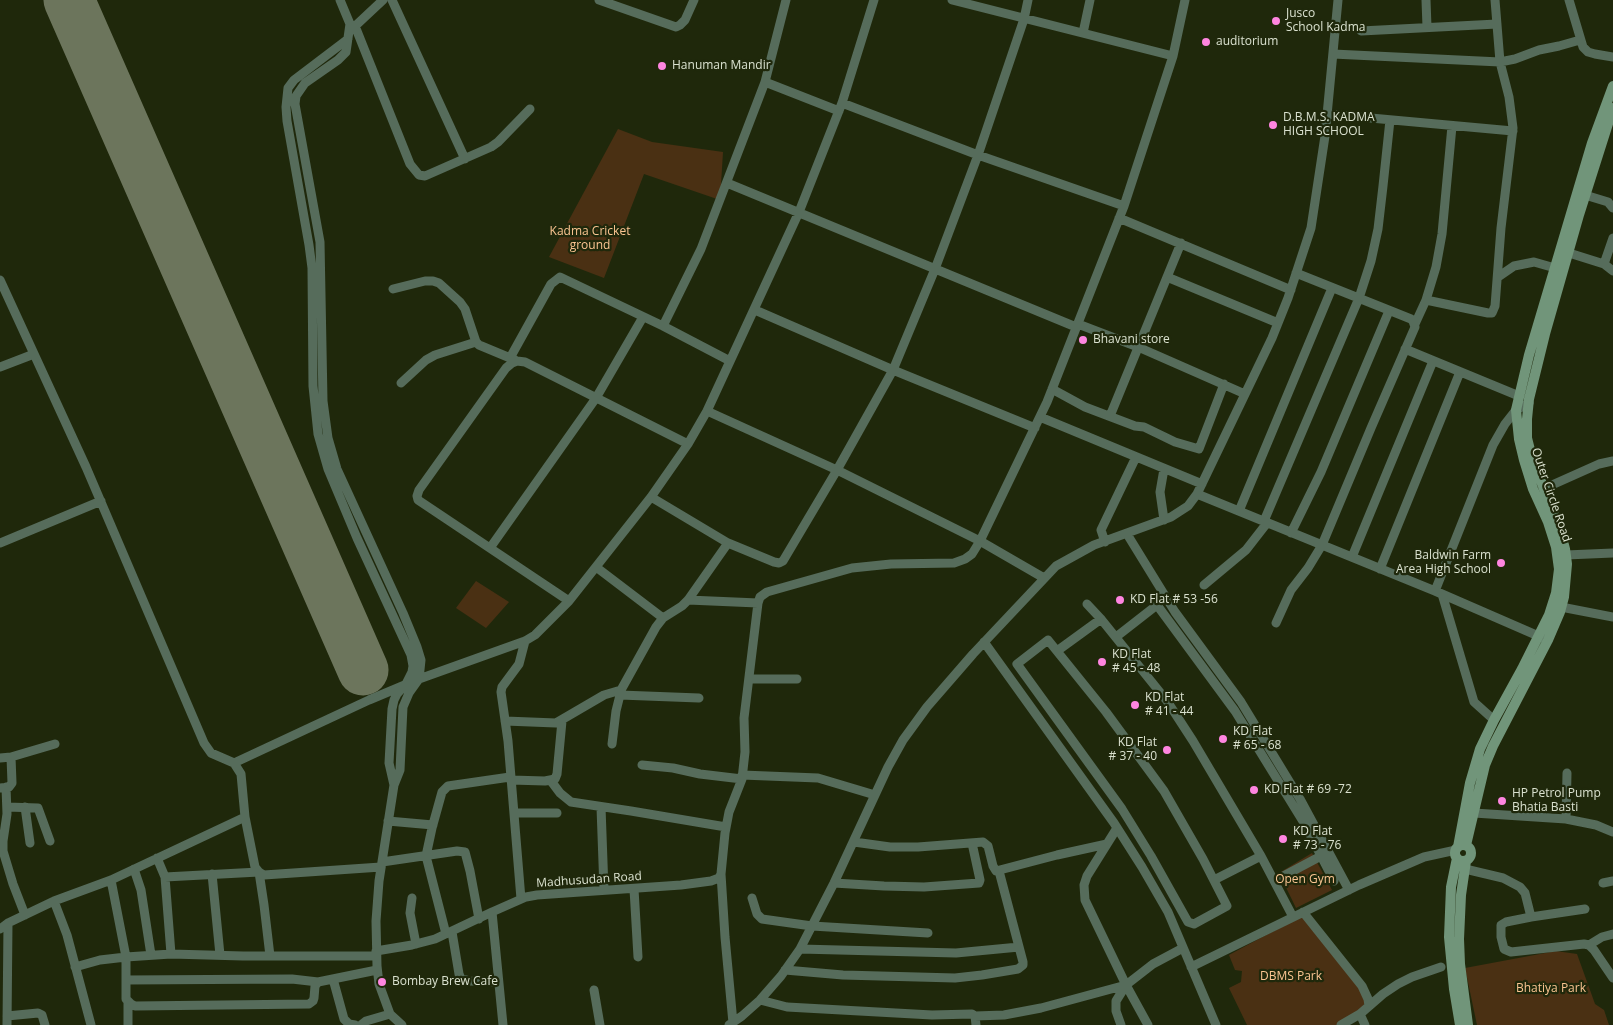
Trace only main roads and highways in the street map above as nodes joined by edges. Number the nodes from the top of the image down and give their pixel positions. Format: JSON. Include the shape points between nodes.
{"nodes":[{"id":1,"x":1613,"y":86,"type":"edge"},
{"id":2,"x":1613,"y":108,"type":"edge"},
{"id":3,"x":1610,"y":128,"type":"edge"},
{"id":4,"x":1544,"y":638,"type":"junction"},
{"id":5,"x":1461,"y":855,"type":"junction"},
{"id":6,"x":1460,"y":1025,"type":"edge"},
{"id":7,"x":1468,"y":1025,"type":"edge"}],
"edges":[{"from":1,"to":4,"type":"main road","name":"Outer Circle Road","via":[[1592,143],[1529,354],[1516,410],[1518,439],[1556,547],[1559,569]]},
{"from":2,"to":3,"type":"main road","name":"Outer Circle Road"},
{"from":3,"to":4,"type":"main road","name":"Outer Circle Road","via":[[1585,195],[1528,403],[1527,438],[1566,555],[1567,579],[1561,607]]},
{"from":4,"to":5,"type":"main road","name":"Outer Circle Road","via":[[1493,746]]},
{"from":4,"to":5,"type":"main road","name":"Outer Circle Road","via":[[1480,749],[1470,783]]},
{"from":5,"to":6,"type":"main road","via":[[1451,887],[1449,937]]},
{"from":5,"to":7,"type":"main road","via":[[1459,939]]}]}
